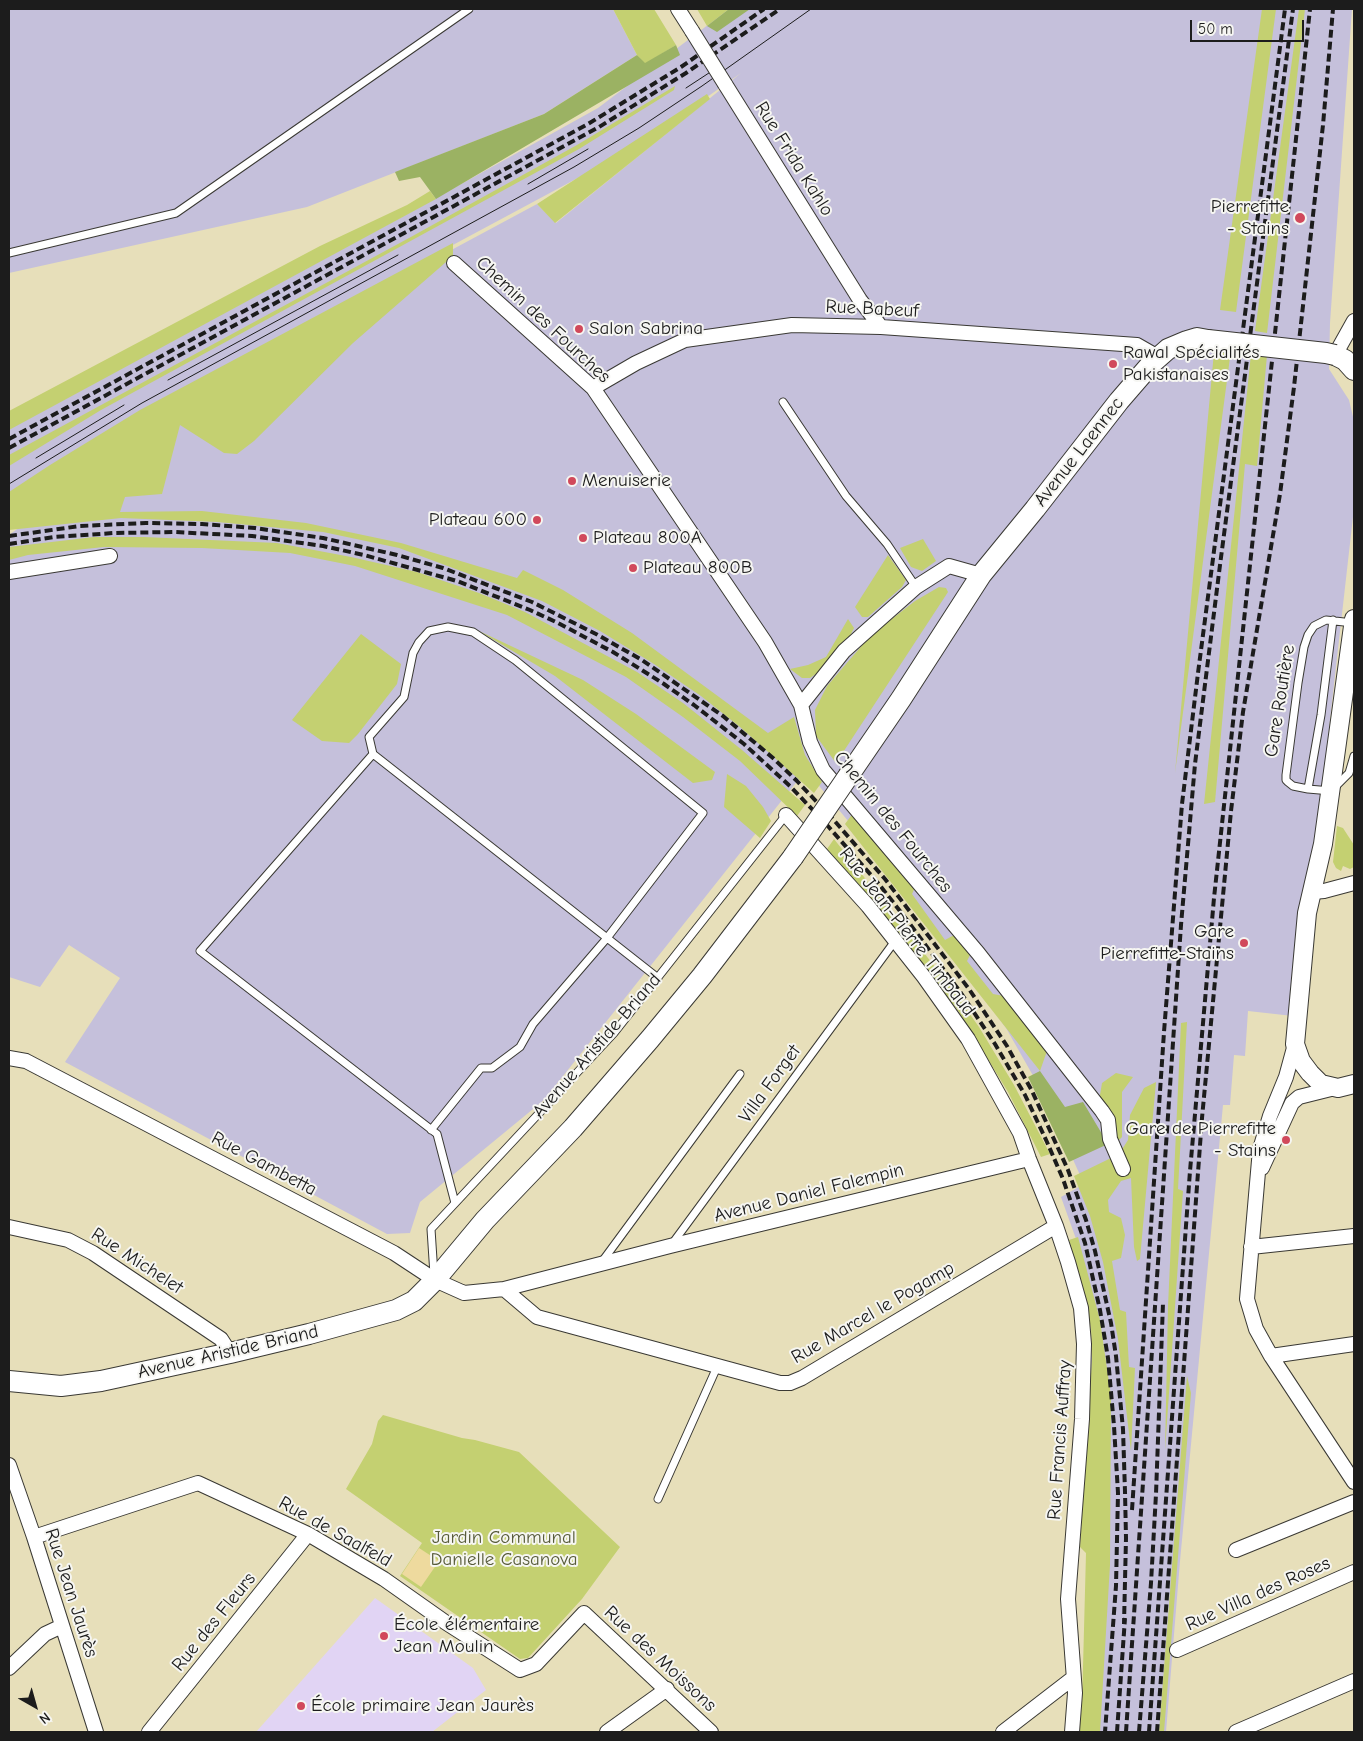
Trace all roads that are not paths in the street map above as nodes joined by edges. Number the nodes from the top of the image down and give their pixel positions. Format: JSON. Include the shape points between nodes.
{"nodes":[{"id":1,"x":469,"y":9,"type":"edge"},
{"id":2,"x":678,"y":9,"type":"edge"},
{"id":3,"x":9,"y":253,"type":"edge"},
{"id":4,"x":454,"y":263,"type":"dead end"},
{"id":5,"x":1354,"y":321,"type":"edge"},
{"id":6,"x":881,"y":326,"type":"junction"},
{"id":7,"x":1335,"y":355,"type":"junction"},
{"id":8,"x":1158,"y":358,"type":"junction"},
{"id":9,"x":1354,"y":370,"type":"edge"},
{"id":10,"x":593,"y":388,"type":"junction"},
{"id":11,"x":783,"y":402,"type":"dead end"},
{"id":12,"x":110,"y":556,"type":"dead end"},
{"id":13,"x":9,"y":572,"type":"edge"},
{"id":14,"x":981,"y":574,"type":"junction"},
{"id":15,"x":916,"y":587,"type":"junction"},
{"id":16,"x":1354,"y":619,"type":"edge"},
{"id":17,"x":1333,"y":620,"type":"junction"},
{"id":18,"x":1354,"y":623,"type":"edge"},
{"id":19,"x":801,"y":705,"type":"junction"},
{"id":20,"x":373,"y":754,"type":"junction"},
{"id":21,"x":1354,"y":756,"type":"edge"},
{"id":22,"x":1352,"y":775,"type":"edge"},
{"id":23,"x":849,"y":776,"type":"joint"},
{"id":24,"x":1308,"y":790,"type":"junction"},
{"id":25,"x":1331,"y":791,"type":"junction"},
{"id":26,"x":786,"y":815,"type":"joint"},
{"id":27,"x":1354,"y":883,"type":"edge"},
{"id":28,"x":1313,"y":892,"type":"junction"},
{"id":29,"x":607,"y":938,"type":"junction"},
{"id":30,"x":895,"y":941,"type":"junction"},
{"id":31,"x":658,"y":978,"type":"junction"},
{"id":32,"x":1295,"y":1044,"type":"junction"},
{"id":33,"x":9,"y":1058,"type":"edge"},
{"id":34,"x":740,"y":1074,"type":"dead end"},
{"id":35,"x":1346,"y":1086,"type":"edge"},
{"id":36,"x":431,"y":1130,"type":"junction"},
{"id":37,"x":1028,"y":1159,"type":"junction"},
{"id":38,"x":1121,"y":1164,"type":"dead end"},
{"id":39,"x":1258,"y":1178,"type":"junction"},
{"id":40,"x":455,"y":1203,"type":"junction"},
{"id":41,"x":1056,"y":1226,"type":"junction"},
{"id":42,"x":9,"y":1227,"type":"edge"},
{"id":43,"x":1354,"y":1236,"type":"edge"},
{"id":44,"x":670,"y":1246,"type":"junction"},
{"id":45,"x":1251,"y":1246,"type":"junction"},
{"id":46,"x":600,"y":1265,"type":"junction"},
{"id":47,"x":435,"y":1280,"type":"junction"},
{"id":48,"x":504,"y":1289,"type":"junction"},
{"id":49,"x":1354,"y":1344,"type":"edge"},
{"id":50,"x":230,"y":1353,"type":"junction"},
{"id":51,"x":1271,"y":1356,"type":"junction"},
{"id":52,"x":717,"y":1367,"type":"junction"},
{"id":53,"x":9,"y":1381,"type":"edge"},
{"id":54,"x":9,"y":1469,"type":"edge"},
{"id":55,"x":1354,"y":1482,"type":"edge"},
{"id":56,"x":658,"y":1499,"type":"dead end"},
{"id":57,"x":1354,"y":1502,"type":"edge"},
{"id":58,"x":308,"y":1534,"type":"junction"},
{"id":59,"x":34,"y":1537,"type":"junction"},
{"id":60,"x":1236,"y":1550,"type":"dead end"},
{"id":61,"x":1354,"y":1572,"type":"edge"},
{"id":62,"x":584,"y":1612,"type":"joint"},
{"id":63,"x":62,"y":1626,"type":"junction"},
{"id":64,"x":1177,"y":1650,"type":"dead end"},
{"id":65,"x":9,"y":1668,"type":"edge"},
{"id":66,"x":1073,"y":1678,"type":"junction"},
{"id":67,"x":1354,"y":1680,"type":"edge"},
{"id":68,"x":667,"y":1689,"type":"junction"},
{"id":69,"x":96,"y":1732,"type":"edge"},
{"id":70,"x":149,"y":1732,"type":"edge"},
{"id":71,"x":608,"y":1732,"type":"edge"},
{"id":72,"x":711,"y":1732,"type":"edge"},
{"id":73,"x":1003,"y":1732,"type":"edge"},
{"id":74,"x":1072,"y":1732,"type":"edge"},
{"id":75,"x":1236,"y":1732,"type":"edge"}],
"edges":[{"from":1,"to":3,"type":"lane","via":[[176,214]]},
{"from":2,"to":6,"type":"street","name":"Rue Frida Kahlo","bridge":true,"via":[[860,300]]},
{"from":4,"to":10,"type":"street","name":"Chemin des Fourches"},
{"from":5,"to":7,"type":"street"},
{"from":6,"to":8,"type":"street","name":"Rue Babeuf","via":[[1137,345]]},
{"from":6,"to":10,"type":"street","name":"Rue Babeuf","via":[[792,325],[686,340]]},
{"from":7,"to":8,"type":"main road","name":"Avenue Laennec","bridge":true,"via":[[1197,338],[1168,350]]},
{"from":7,"to":9,"type":"main road"},
{"from":8,"to":14,"type":"main road","name":"Avenue Laennec","via":[[1119,401]]},
{"from":10,"to":19,"type":"street","name":"Chemin des Fourches","via":[[765,642]]},
{"from":11,"to":15,"type":"lane","via":[[846,496],[887,544]]},
{"from":12,"to":13,"type":"street"},
{"from":14,"to":15,"type":"street","via":[[949,566]]},
{"from":14,"to":23,"type":"main road","name":"Avenue Laennec"},
{"from":15,"to":19,"type":"street","via":[[844,651]]},
{"from":16,"to":18,"type":"street"},
{"from":17,"to":18,"type":"lane"},
{"from":17,"to":24,"type":"lane"},
{"from":17,"to":24,"type":"lane","name":"Gare Routière","via":[[1314,626],[1308,635],[1298,683],[1286,775],[1290,785]]},
{"from":18,"to":25,"type":"street"},
{"from":19,"to":38,"type":"street","name":"Chemin des Fourches","via":[[810,742],[823,770],[978,953],[1096,1104],[1108,1120],[1110,1139]]},
{"from":20,"to":29,"type":"lane"},
{"from":20,"to":29,"type":"lane","via":[[369,737],[404,697],[413,652],[429,632],[448,627],[473,632],[515,660],[703,813]]},
{"from":20,"to":36,"type":"lane","via":[[200,951]]},
{"from":21,"to":22,"type":"lane"},
{"from":22,"to":25,"type":"lane"},
{"from":23,"to":47,"type":"main road","name":"Avenue Aristide Briand","bridge":true,"via":[[793,857],[702,976],[573,1128],[486,1220]]},
{"from":24,"to":25,"type":"lane","name":"Gare Routière"},
{"from":25,"to":28,"type":"street"},
{"from":26,"to":30,"type":"street","name":"Rue Jean-Pierre Timbaud","via":[[839,872]]},
{"from":26,"to":31,"type":"lane","name":"Avenue Aristide Briand"},
{"from":27,"to":28,"type":"street"},
{"from":28,"to":32,"type":"street","via":[[1307,913]]},
{"from":29,"to":31,"type":"lane"},
{"from":29,"to":36,"type":"lane","via":[[533,1024],[520,1047],[492,1068],[481,1068]]},
{"from":30,"to":37,"type":"street","name":"Rue Jean-Pierre Timbaud","via":[[968,1040],[1020,1132]]},
{"from":30,"to":44,"type":"lane","name":"Villa Forget"},
{"from":31,"to":40,"type":"lane","name":"Avenue Aristide Briand","via":[[614,1033]]},
{"from":32,"to":35,"type":"street","via":[[1301,1061],[1321,1084]]},
{"from":32,"to":39,"type":"street","via":[[1260,1149]]},
{"from":33,"to":47,"type":"street","name":"Rue Gambetta","via":[[26,1061],[394,1253]]},
{"from":34,"to":46,"type":"lane"},
{"from":35,"to":39,"type":"street","via":[[1299,1097],[1292,1103]]},
{"from":36,"to":40,"type":"lane","via":[[437,1134]]},
{"from":37,"to":41,"type":"street","name":"Rue Francis Auffray"},
{"from":37,"to":44,"type":"street","name":"Avenue Daniel Falempin"},
{"from":39,"to":45,"type":"street"},
{"from":40,"to":47,"type":"lane","name":"Avenue Aristide Briand","via":[[431,1229]]},
{"from":41,"to":52,"type":"street","name":"Rue Marcel le Pogamp","via":[[802,1378],[780,1383]]},
{"from":41,"to":66,"type":"street","name":"Rue Francis Auffray","via":[[1081,1308],[1084,1344],[1082,1418],[1068,1599]]},
{"from":42,"to":50,"type":"street","name":"Rue Michelet","via":[[68,1240],[93,1253],[221,1339]]},
{"from":43,"to":45,"type":"street"},
{"from":44,"to":46,"type":"street","name":"Avenue Daniel Falempin"},
{"from":45,"to":51,"type":"street","via":[[1247,1299],[1256,1329]]},
{"from":46,"to":48,"type":"street","name":"Avenue Daniel Falempin"},
{"from":47,"to":48,"type":"street","name":"Rue Gambetta","via":[[464,1293]]},
{"from":47,"to":50,"type":"main road","name":"Avenue Aristide Briand","via":[[414,1301],[396,1310]]},
{"from":48,"to":52,"type":"street","name":"Rue Marcel le Pogamp","via":[[538,1317]]},
{"from":49,"to":51,"type":"street"},
{"from":50,"to":53,"type":"main road","name":"Avenue Aristide Briand","via":[[85,1383],[61,1386]]},
{"from":51,"to":55,"type":"street"},
{"from":52,"to":56,"type":"lane"},
{"from":54,"to":59,"type":"street","name":"Rue Jean Jaurès"},
{"from":57,"to":60,"type":"street"},
{"from":58,"to":59,"type":"street","name":"Rue de Saalfeld","via":[[198,1483]]},
{"from":58,"to":62,"type":"street","name":"Rue de Saalfeld","via":[[384,1579],[520,1670],[536,1664]]},
{"from":58,"to":70,"type":"street","name":"Rue des Fleurs"},
{"from":59,"to":63,"type":"street","name":"Rue Jean Jaurès"},
{"from":61,"to":64,"type":"street","name":"Rue Villa des Roses"},
{"from":62,"to":68,"type":"street","name":"Rue des Moissons"},
{"from":63,"to":65,"type":"street","via":[[45,1634]]},
{"from":63,"to":69,"type":"street","name":"Rue Jean Jaurès"},
{"from":66,"to":73,"type":"street"},
{"from":66,"to":74,"type":"street","name":"Rue Francis Auffray"},
{"from":67,"to":75,"type":"street"},
{"from":68,"to":71,"type":"street"},
{"from":68,"to":72,"type":"street","name":"Rue des Moissons"}]}
